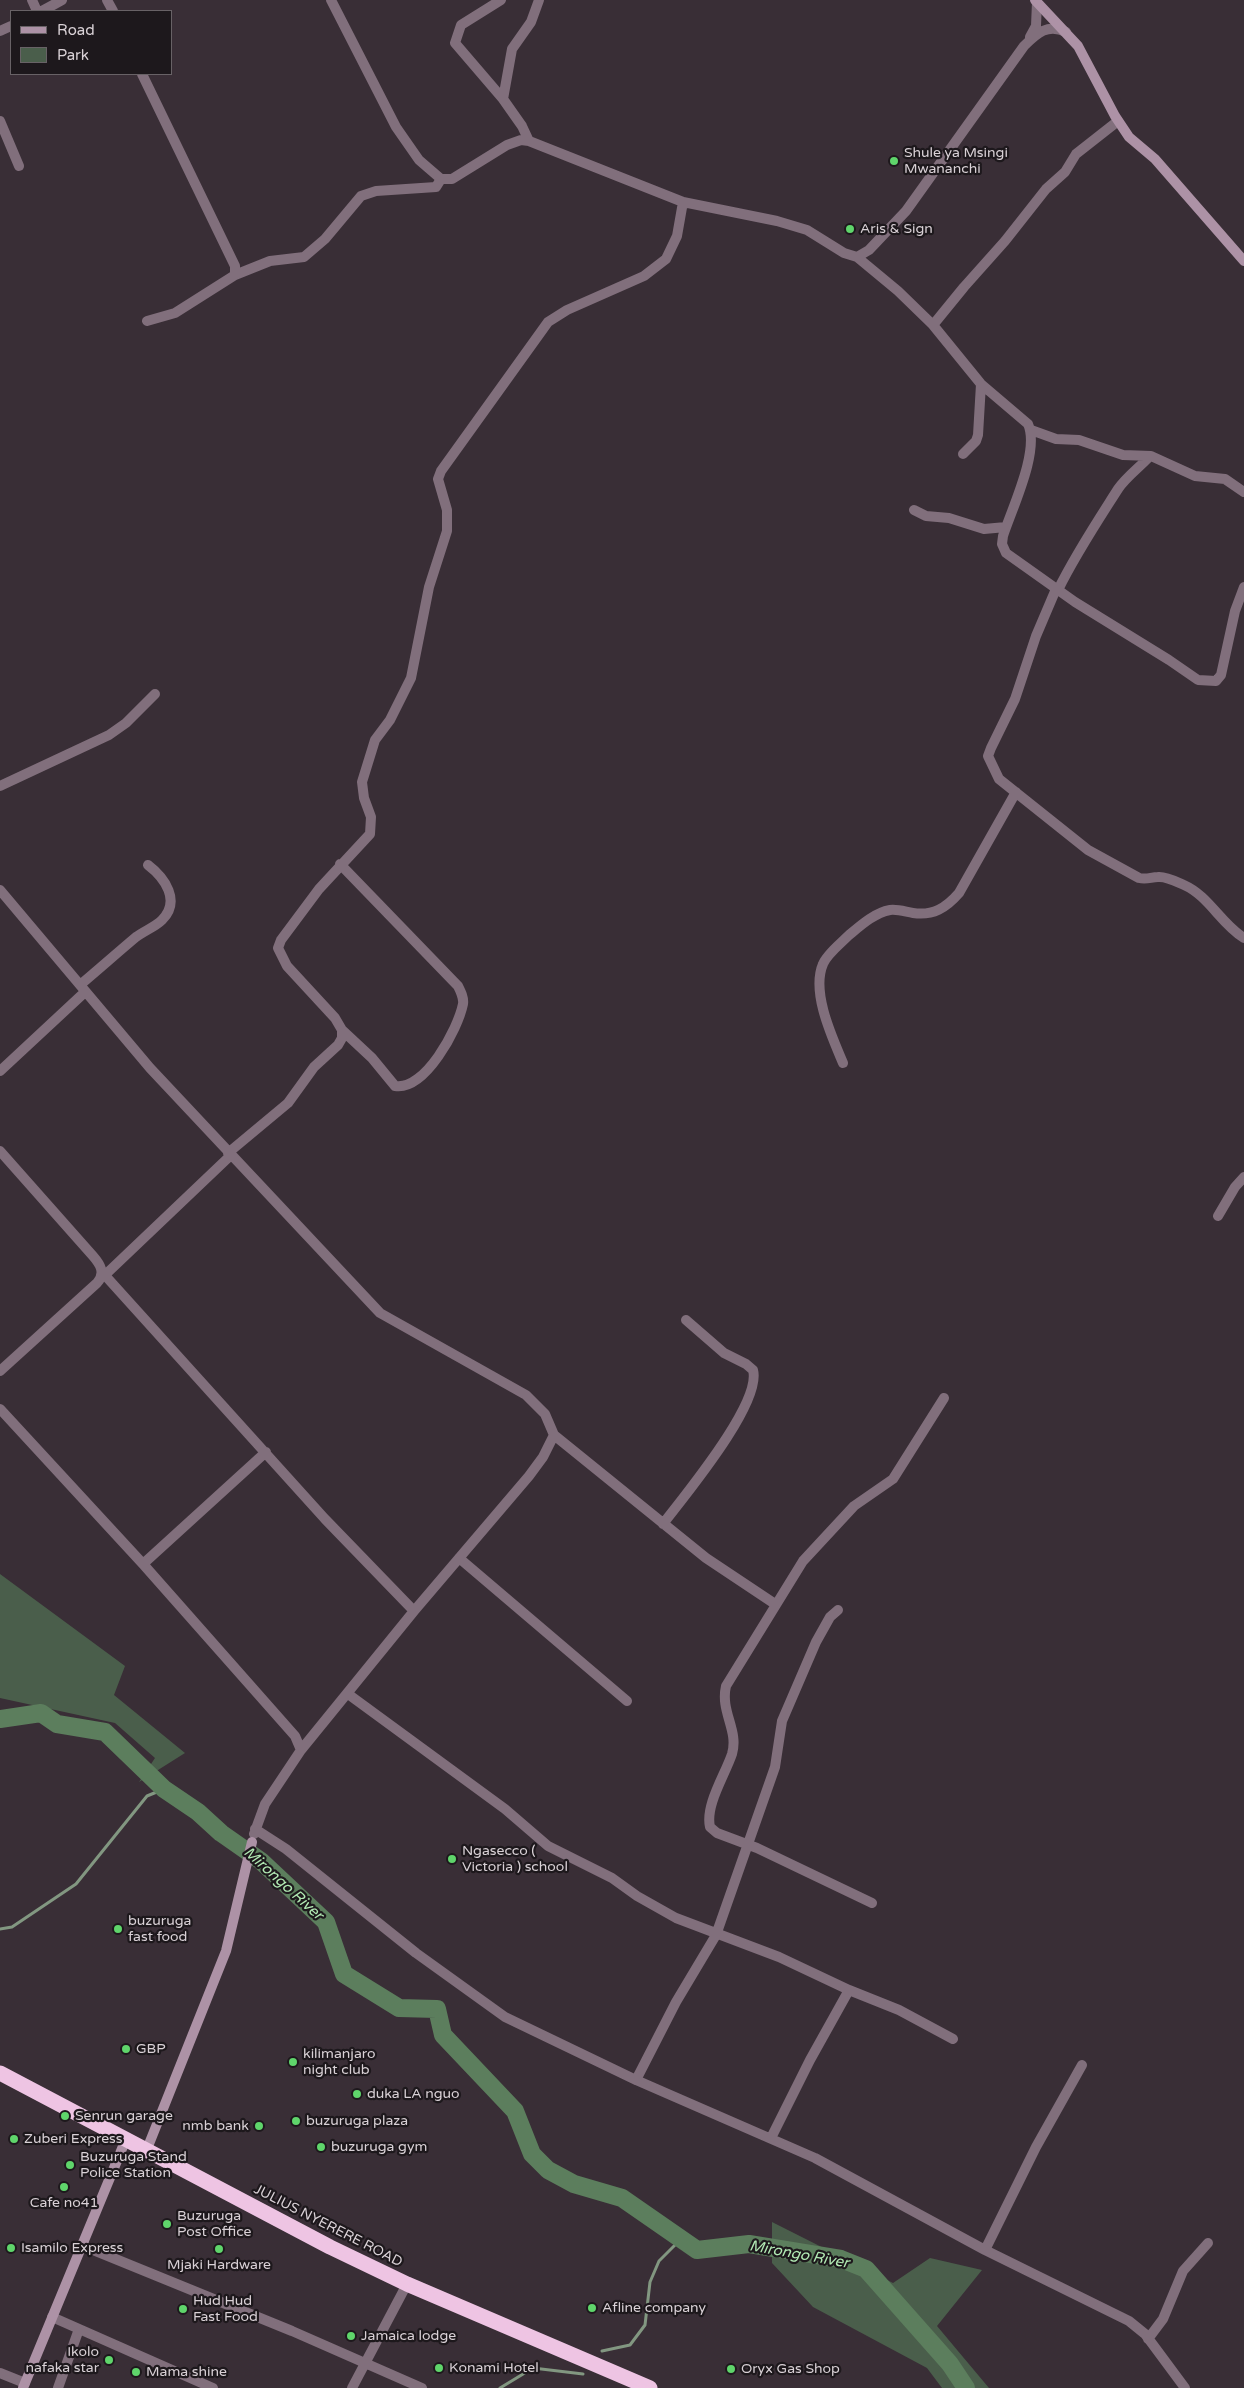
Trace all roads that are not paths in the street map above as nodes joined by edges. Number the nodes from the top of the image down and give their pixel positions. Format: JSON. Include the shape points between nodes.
{"nodes":[{"id":1,"x":62,"y":0,"type":"edge"},
{"id":2,"x":331,"y":0,"type":"edge"},
{"id":3,"x":501,"y":0,"type":"edge"},
{"id":4,"x":539,"y":0,"type":"edge"},
{"id":5,"x":1036,"y":1,"type":"edge"},
{"id":6,"x":44,"y":10,"type":"edge"},
{"id":7,"x":1067,"y":33,"type":"junction"},
{"id":8,"x":1024,"y":46,"type":"junction"},
{"id":9,"x":142,"y":75,"type":"edge"},
{"id":10,"x":503,"y":99,"type":"junction"},
{"id":11,"x":0,"y":121,"type":"edge"},
{"id":12,"x":1118,"y":121,"type":"junction"},
{"id":13,"x":530,"y":141,"type":"junction"},
{"id":14,"x":19,"y":166,"type":"dead end"},
{"id":15,"x":441,"y":179,"type":"junction"},
{"id":16,"x":683,"y":202,"type":"junction"},
{"id":17,"x":857,"y":257,"type":"junction"},
{"id":18,"x":1244,"y":261,"type":"edge"},
{"id":19,"x":235,"y":275,"type":"junction"},
{"id":20,"x":147,"y":321,"type":"dead end"},
{"id":21,"x":933,"y":325,"type":"junction"},
{"id":22,"x":981,"y":384,"type":"junction"},
{"id":23,"x":1031,"y":430,"type":"junction"},
{"id":24,"x":963,"y":454,"type":"dead end"},
{"id":25,"x":1150,"y":456,"type":"junction"},
{"id":26,"x":1244,"y":492,"type":"edge"},
{"id":27,"x":914,"y":510,"type":"dead end"},
{"id":28,"x":1006,"y":527,"type":"junction"},
{"id":29,"x":1244,"y":587,"type":"edge"},
{"id":30,"x":1057,"y":590,"type":"junction"},
{"id":31,"x":155,"y":694,"type":"dead end"},
{"id":32,"x":0,"y":786,"type":"edge"},
{"id":33,"x":1016,"y":792,"type":"junction"},
{"id":34,"x":340,"y":864,"type":"junction"},
{"id":35,"x":148,"y":865,"type":"dead end"},
{"id":36,"x":0,"y":890,"type":"edge"},
{"id":37,"x":1244,"y":938,"type":"edge"},
{"id":38,"x":83,"y":988,"type":"junction"},
{"id":39,"x":342,"y":1030,"type":"junction"},
{"id":40,"x":843,"y":1063,"type":"dead end"},
{"id":41,"x":0,"y":1071,"type":"edge"},
{"id":42,"x":0,"y":1151,"type":"edge"},
{"id":43,"x":229,"y":1154,"type":"junction"},
{"id":44,"x":1244,"y":1177,"type":"edge"},
{"id":45,"x":1218,"y":1216,"type":"dead end"},
{"id":46,"x":103,"y":1273,"type":"junction"},
{"id":47,"x":686,"y":1320,"type":"dead end"},
{"id":48,"x":0,"y":1372,"type":"edge"},
{"id":49,"x":944,"y":1398,"type":"dead end"},
{"id":50,"x":0,"y":1409,"type":"edge"},
{"id":51,"x":554,"y":1435,"type":"junction"},
{"id":52,"x":266,"y":1452,"type":"junction"},
{"id":53,"x":663,"y":1524,"type":"junction"},
{"id":54,"x":459,"y":1558,"type":"junction"},
{"id":55,"x":143,"y":1564,"type":"junction"},
{"id":56,"x":775,"y":1604,"type":"junction"},
{"id":57,"x":838,"y":1610,"type":"dead end"},
{"id":58,"x":414,"y":1611,"type":"junction"},
{"id":59,"x":348,"y":1694,"type":"junction"},
{"id":60,"x":627,"y":1701,"type":"dead end"},
{"id":61,"x":301,"y":1750,"type":"junction"},
{"id":62,"x":255,"y":1829,"type":"junction"},
{"id":63,"x":748,"y":1845,"type":"junction"},
{"id":64,"x":872,"y":1903,"type":"dead end"},
{"id":65,"x":716,"y":1935,"type":"junction"},
{"id":66,"x":849,"y":1990,"type":"junction"},
{"id":67,"x":953,"y":2040,"type":"dead end"},
{"id":68,"x":1082,"y":2064,"type":"dead end"},
{"id":69,"x":0,"y":2073,"type":"edge"},
{"id":70,"x":636,"y":2080,"type":"junction"},
{"id":71,"x":771,"y":2138,"type":"junction"},
{"id":72,"x":126,"y":2139,"type":"junction"},
{"id":73,"x":147,"y":2149,"type":"junction"},
{"id":74,"x":1208,"y":2243,"type":"dead end"},
{"id":75,"x":81,"y":2244,"type":"junction"},
{"id":76,"x":985,"y":2250,"type":"junction"},
{"id":77,"x":407,"y":2284,"type":"junction"},
{"id":78,"x":52,"y":2317,"type":"junction"},
{"id":79,"x":79,"y":2329,"type":"junction"},
{"id":80,"x":1148,"y":2338,"type":"junction"},
{"id":81,"x":364,"y":2364,"type":"junction"},
{"id":82,"x":0,"y":2373,"type":"edge"},
{"id":83,"x":630,"y":2384,"type":"edge"},
{"id":84,"x":197,"y":2385,"type":"edge"},
{"id":85,"x":24,"y":2386,"type":"edge"},
{"id":86,"x":58,"y":2388,"type":"edge"},
{"id":87,"x":214,"y":2388,"type":"edge"},
{"id":88,"x":352,"y":2388,"type":"edge"},
{"id":89,"x":422,"y":2388,"type":"edge"},
{"id":90,"x":650,"y":2388,"type":"edge"},
{"id":91,"x":1185,"y":2388,"type":"edge"}],
"edges":[{"from":1,"to":6,"type":"street"},
{"from":2,"to":15,"type":"street","via":[[396,127],[419,160]]},
{"from":3,"to":10,"type":"street","via":[[461,25],[455,41]]},
{"from":4,"to":10,"type":"street","via":[[531,22],[512,49]]},
{"from":5,"to":7,"type":"street"},
{"from":5,"to":8,"type":"street","via":[[1036,26]]},
{"from":7,"to":8,"type":"street","via":[[1052,28],[1043,30]]},
{"from":7,"to":12,"type":"street","via":[[1078,46]]},
{"from":8,"to":17,"type":"street","via":[[906,212],[869,250]]},
{"from":9,"to":19,"type":"street","via":[[235,266]]},
{"from":10,"to":13,"type":"street"},
{"from":11,"to":14,"type":"street"},
{"from":12,"to":18,"type":"street","via":[[1129,137],[1155,160]]},
{"from":12,"to":21,"type":"street","via":[[1076,154],[1065,172],[1046,189]]},
{"from":13,"to":15,"type":"street","via":[[514,142],[452,179]]},
{"from":13,"to":16,"type":"street"},
{"from":15,"to":19,"type":"street","via":[[436,187],[430,189],[389,190],[362,196],[325,240],[304,257],[270,261]]},
{"from":16,"to":17,"type":"street","via":[[807,230],[844,253]]},
{"from":16,"to":34,"type":"street","via":[[677,236],[666,259],[644,276],[567,310],[548,322],[445,463],[438,479],[448,510],[447,531],[429,588],[410,678],[390,720],[375,740],[362,782],[371,817],[370,834]]},
{"from":17,"to":21,"type":"street"},
{"from":19,"to":20,"type":"street","via":[[175,313]]},
{"from":21,"to":22,"type":"street"},
{"from":22,"to":23,"type":"street"},
{"from":22,"to":24,"type":"street","via":[[978,436]]},
{"from":23,"to":25,"type":"street","via":[[1056,439],[1079,440],[1123,455]]},
{"from":23,"to":28,"type":"street","via":[[1027,466]]},
{"from":25,"to":26,"type":"street","via":[[1195,476],[1225,479]]},
{"from":25,"to":30,"type":"street","via":[[1118,489],[1075,555]]},
{"from":27,"to":28,"type":"street","via":[[926,516],[949,518],[984,529]]},
{"from":28,"to":30,"type":"street","via":[[1002,544],[1006,553]]},
{"from":29,"to":30,"type":"street","via":[[1235,611],[1221,676],[1211,682],[1198,680]]},
{"from":30,"to":33,"type":"street","via":[[1036,636],[1015,699],[988,756],[999,779]]},
{"from":31,"to":32,"type":"street","via":[[109,736]]},
{"from":33,"to":37,"type":"street","via":[[1088,850],[1139,878],[1160,877],[1185,885],[1202,896]]},
{"from":33,"to":40,"type":"street","via":[[959,894],[950,903],[934,912],[920,914],[890,910],[880,914],[862,924],[824,962],[820,987],[822,1006]]},
{"from":34,"to":39,"type":"street","via":[[278,948],[287,966],[335,1018]]},
{"from":34,"to":39,"type":"street","via":[[458,986],[463,1004],[436,1059],[413,1083],[405,1086],[395,1086],[372,1058]]},
{"from":35,"to":38,"type":"street","via":[[162,875],[168,887],[171,906],[167,914],[139,935]]},
{"from":36,"to":38,"type":"street"},
{"from":38,"to":41,"type":"street"},
{"from":38,"to":43,"type":"street"},
{"from":39,"to":43,"type":"street","via":[[338,1045],[314,1067],[288,1103]]},
{"from":42,"to":46,"type":"street","via":[[93,1256]]},
{"from":43,"to":46,"type":"street"},
{"from":43,"to":51,"type":"street","via":[[380,1313],[526,1395],[545,1414]]},
{"from":44,"to":45,"type":"street"},
{"from":46,"to":48,"type":"street","via":[[97,1283]]},
{"from":46,"to":52,"type":"street"},
{"from":47,"to":53,"type":"street","via":[[724,1353],[753,1370],[755,1385],[720,1449]]},
{"from":49,"to":56,"type":"street","via":[[893,1480],[854,1506],[803,1561]]},
{"from":50,"to":55,"type":"street"},
{"from":51,"to":53,"type":"street"},
{"from":51,"to":54,"type":"street","via":[[529,1476]]},
{"from":52,"to":55,"type":"street"},
{"from":52,"to":58,"type":"street"},
{"from":53,"to":56,"type":"street","via":[[706,1558]]},
{"from":54,"to":58,"type":"street"},
{"from":54,"to":60,"type":"street"},
{"from":55,"to":61,"type":"street","via":[[295,1736]]},
{"from":56,"to":63,"type":"street","via":[[726,1686],[724,1709],[733,1734],[732,1754],[709,1812],[710,1827],[717,1833]]},
{"from":57,"to":63,"type":"street","via":[[816,1642],[782,1722],[775,1767]]},
{"from":58,"to":59,"type":"street"},
{"from":59,"to":61,"type":"street"},
{"from":59,"to":65,"type":"street","via":[[505,1809],[548,1846],[612,1878],[665,1913]]},
{"from":61,"to":62,"type":"street","via":[[265,1804]]},
{"from":62,"to":70,"type":"street","via":[[286,1849],[481,2002],[505,2017]]},
{"from":62,"to":73,"type":"street","via":[[226,1951]]},
{"from":63,"to":64,"type":"street"},
{"from":63,"to":65,"type":"street"},
{"from":65,"to":66,"type":"street","via":[[780,1957]]},
{"from":65,"to":70,"type":"street","via":[[664,2024]]},
{"from":66,"to":67,"type":"street","via":[[898,2010]]},
{"from":66,"to":71,"type":"street"},
{"from":68,"to":76,"type":"street"},
{"from":69,"to":72,"type":"highway","name":"JULIUS NYERERE ROAD"},
{"from":70,"to":71,"type":"street"},
{"from":71,"to":76,"type":"street","via":[[815,2158]]},
{"from":72,"to":73,"type":"highway","name":"JULIUS NYERERE ROAD"},
{"from":72,"to":75,"type":"street"},
{"from":73,"to":77,"type":"highway","name":"JULIUS NYERERE ROAD","via":[[330,2247]]},
{"from":74,"to":80,"type":"street","via":[[1183,2271],[1163,2319]]},
{"from":75,"to":78,"type":"street"},
{"from":75,"to":81,"type":"street"},
{"from":76,"to":80,"type":"street","via":[[1129,2321]]},
{"from":77,"to":81,"type":"street"},
{"from":77,"to":83,"type":"highway","name":"JULIUS NYERERE ROAD"},
{"from":78,"to":79,"type":"street"},
{"from":78,"to":85,"type":"street"},
{"from":79,"to":84,"type":"street"},
{"from":79,"to":86,"type":"street"},
{"from":80,"to":91,"type":"street"},
{"from":81,"to":88,"type":"street"},
{"from":81,"to":89,"type":"street"},
{"from":82,"to":85,"type":"street"},
{"from":83,"to":90,"type":"highway","name":"JULIUS NYERERE ROAD"},
{"from":84,"to":87,"type":"street"}]}
